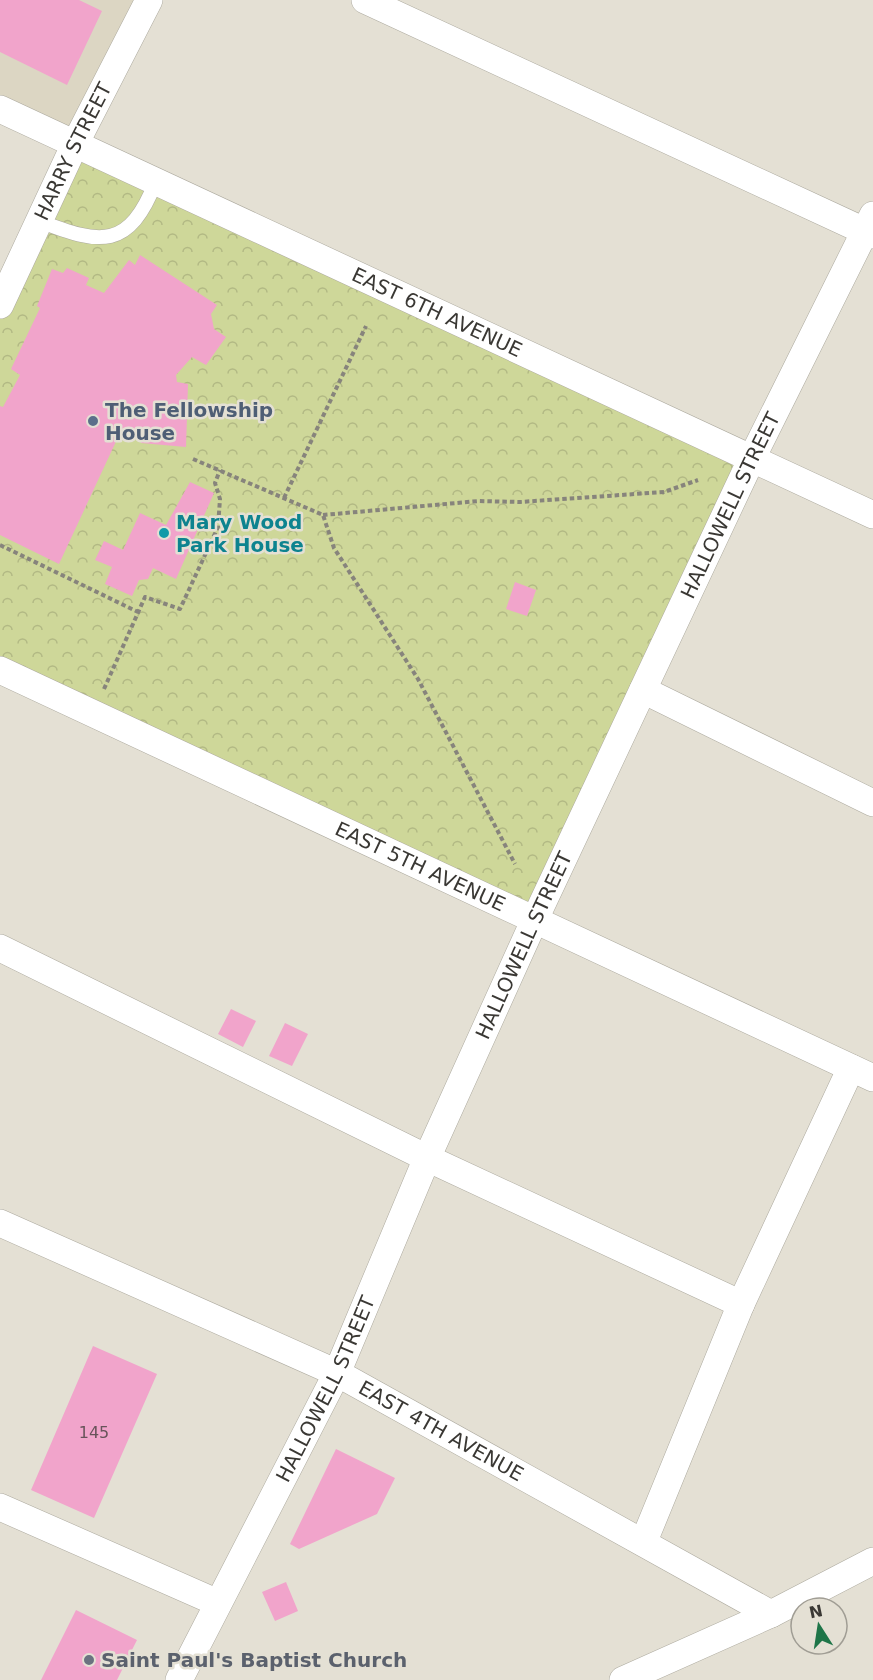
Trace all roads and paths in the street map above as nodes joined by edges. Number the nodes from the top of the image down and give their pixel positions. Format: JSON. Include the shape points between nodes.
{"nodes":[{"id":1,"x":149,"y":0,"type":"edge"},
{"id":2,"x":365,"y":0,"type":"edge"},
{"id":3,"x":0,"y":109,"type":"edge"},
{"id":4,"x":75,"y":144,"type":"junction"},
{"id":5,"x":156,"y":182,"type":"junction"},
{"id":6,"x":39,"y":221,"type":"junction"},
{"id":7,"x":870,"y":227,"type":"edge"},
{"id":8,"x":0,"y":305,"type":"edge"},
{"id":9,"x":366,"y":326,"type":"dead end"},
{"id":10,"x":752,"y":458,"type":"junction"},
{"id":11,"x":193,"y":459,"type":"dead end"},
{"id":12,"x":220,"y":470,"type":"junction"},
{"id":13,"x":698,"y":480,"type":"dead end"},
{"id":14,"x":284,"y":498,"type":"junction"},
{"id":15,"x":323,"y":515,"type":"junction"},
{"id":16,"x":873,"y":515,"type":"edge"},
{"id":17,"x":0,"y":545,"type":"edge"},
{"id":18,"x":138,"y":612,"type":"junction"},
{"id":19,"x":0,"y":670,"type":"edge"},
{"id":20,"x":643,"y":690,"type":"junction"},
{"id":21,"x":92,"y":713,"type":"junction"},
{"id":22,"x":873,"y":803,"type":"edge"},
{"id":23,"x":515,"y":864,"type":"dead end"},
{"id":24,"x":536,"y":919,"type":"junction"},
{"id":25,"x":0,"y":948,"type":"edge"},
{"id":26,"x":862,"y":1073,"type":"edge"},
{"id":27,"x":427,"y":1158,"type":"junction"},
{"id":28,"x":0,"y":1223,"type":"edge"},
{"id":29,"x":741,"y":1304,"type":"junction"},
{"id":30,"x":337,"y":1373,"type":"junction"},
{"id":31,"x":0,"y":1507,"type":"edge"},
{"id":32,"x":644,"y":1541,"type":"junction"},
{"id":33,"x":873,"y":1561,"type":"edge"},
{"id":34,"x":218,"y":1603,"type":"junction"},
{"id":35,"x":771,"y":1614,"type":"junction"},
{"id":36,"x":178,"y":1680,"type":"edge"},
{"id":37,"x":623,"y":1680,"type":"edge"}],
"edges":[{"from":1,"to":4,"type":"street","name":"HARRY STREET"},
{"from":2,"to":7,"type":"street"},
{"from":3,"to":4,"type":"street","name":"EAST 6TH AVENUE"},
{"from":4,"to":5,"type":"street","name":"EAST 6TH AVENUE"},
{"from":4,"to":6,"type":"street","name":"HARRY STREET"},
{"from":5,"to":6,"type":"lane","via":[[145,209],[132,226],[100,239]]},
{"from":5,"to":10,"type":"street","name":"EAST 6TH AVENUE"},
{"from":6,"to":8,"type":"street","name":"HARRY STREET"},
{"from":7,"to":10,"type":"street","name":"HALLOWELL STREET"},
{"from":9,"to":14,"type":"path"},
{"from":10,"to":16,"type":"street","name":"EAST 6TH AVENUE"},
{"from":10,"to":20,"type":"street","name":"HALLOWELL STREET"},
{"from":11,"to":12,"type":"path"},
{"from":12,"to":14,"type":"path"},
{"from":12,"to":18,"type":"path","via":[[215,483],[220,499],[218,527],[180,609],[145,597]]},
{"from":13,"to":15,"type":"path","via":[[664,492],[479,501]]},
{"from":14,"to":15,"type":"path"},
{"from":15,"to":23,"type":"path","via":[[334,548],[418,679]]},
{"from":17,"to":18,"type":"path"},
{"from":18,"to":21,"type":"path"},
{"from":19,"to":21,"type":"street","name":"EAST 5TH AVENUE"},
{"from":20,"to":22,"type":"street"},
{"from":20,"to":24,"type":"street","name":"HALLOWELL STREET"},
{"from":21,"to":24,"type":"street","name":"EAST 5TH AVENUE"},
{"from":24,"to":26,"type":"street","name":"EAST 5TH AVENUE"},
{"from":24,"to":27,"type":"street","name":"HALLOWELL STREET"},
{"from":25,"to":27,"type":"street"},
{"from":26,"to":29,"type":"street"},
{"from":27,"to":29,"type":"street"},
{"from":27,"to":30,"type":"street","name":"HALLOWELL STREET"},
{"from":28,"to":30,"type":"street","name":"EAST 4TH AVENUE"},
{"from":29,"to":32,"type":"street"},
{"from":30,"to":32,"type":"street","name":"EAST 4TH AVENUE"},
{"from":30,"to":34,"type":"street","name":"HALLOWELL STREET"},
{"from":31,"to":34,"type":"street"},
{"from":32,"to":35,"type":"street","name":"EAST 4TH AVENUE"},
{"from":33,"to":35,"type":"street"},
{"from":34,"to":36,"type":"street","name":"HALLOWELL STREET"},
{"from":35,"to":37,"type":"street"}]}
